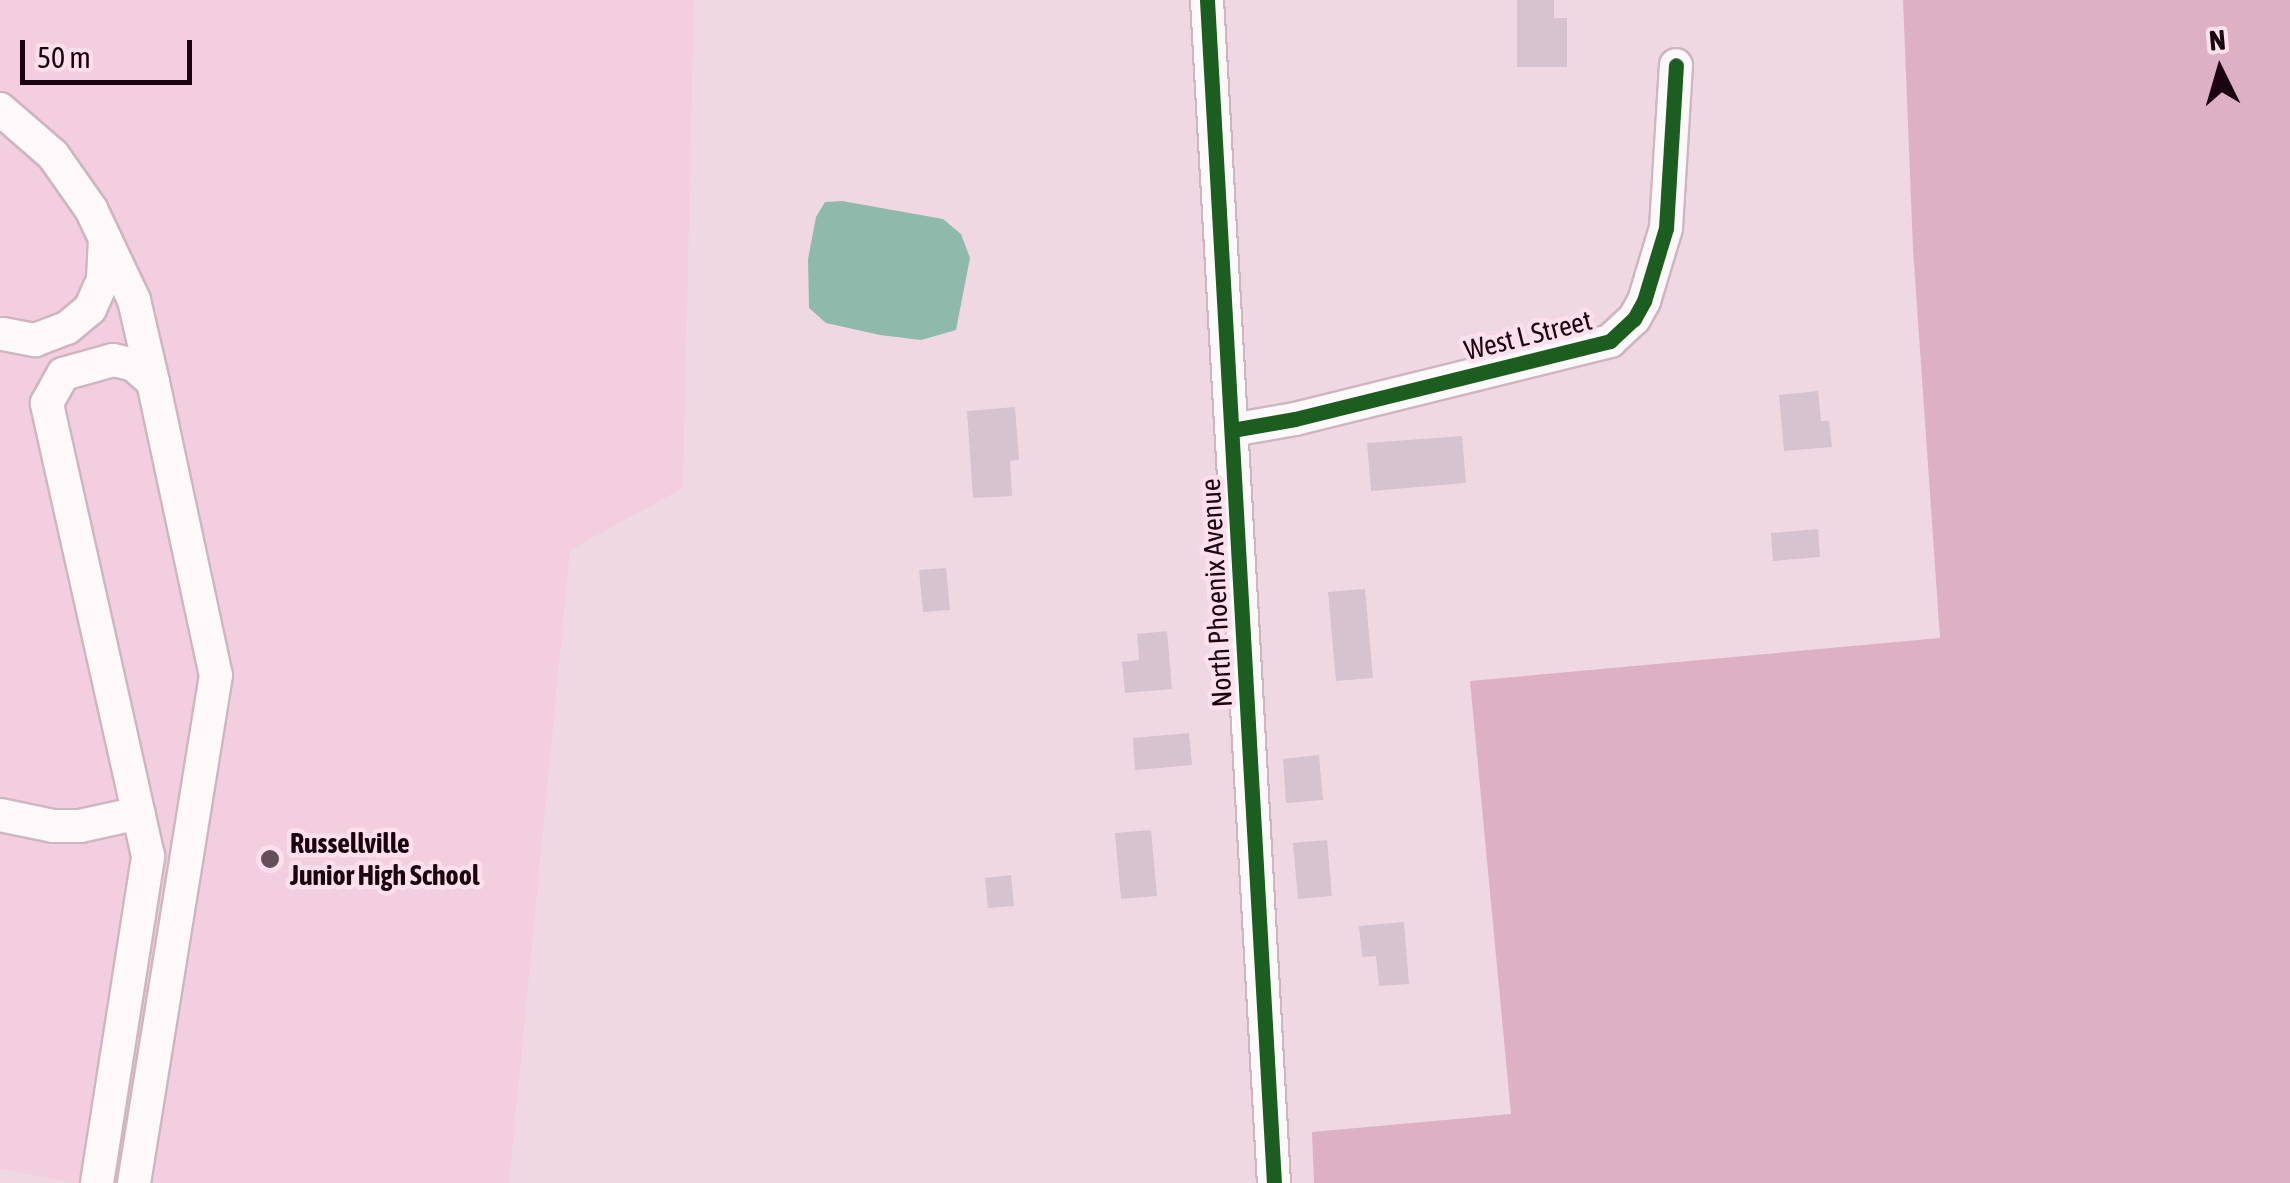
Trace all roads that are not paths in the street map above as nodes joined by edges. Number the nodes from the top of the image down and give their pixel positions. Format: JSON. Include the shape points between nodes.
{"nodes":[{"id":1,"x":1207,"y":0,"type":"edge"},
{"id":2,"x":1676,"y":65,"type":"dead end"},
{"id":3,"x":0,"y":109,"type":"edge"},
{"id":4,"x":104,"y":233,"type":"junction"},
{"id":5,"x":1,"y":334,"type":"edge"},
{"id":6,"x":153,"y":382,"type":"junction"},
{"id":7,"x":46,"y":404,"type":"junction"},
{"id":8,"x":1232,"y":430,"type":"junction"},
{"id":9,"x":139,"y":814,"type":"junction"},
{"id":10,"x":0,"y":815,"type":"edge"},
{"id":11,"x":97,"y":1183,"type":"edge"},
{"id":12,"x":134,"y":1183,"type":"edge"},
{"id":13,"x":1274,"y":1183,"type":"edge"}],
"edges":[{"from":1,"to":8,"type":"street","name":"North Phoenix Avenue"},
{"from":2,"to":8,"type":"street","name":"West L Street","via":[[1666,228],[1644,301],[1610,341]]},
{"from":3,"to":4,"type":"street","via":[[54,156]]},
{"from":4,"to":5,"type":"street","via":[[103,280],[90,309],[67,328],[35,340]]},
{"from":4,"to":6,"type":"street","via":[[134,300]]},
{"from":5,"to":7,"type":"street","via":[[32,356]]},
{"from":6,"to":7,"type":"street","via":[[122,360],[92,364],[63,374]]},
{"from":6,"to":12,"type":"street","via":[[216,676]]},
{"from":7,"to":9,"type":"street"},
{"from":8,"to":13,"type":"street","name":"North Phoenix Avenue"},
{"from":9,"to":10,"type":"street","via":[[80,826]]},
{"from":9,"to":11,"type":"street","via":[[148,871]]}]}
